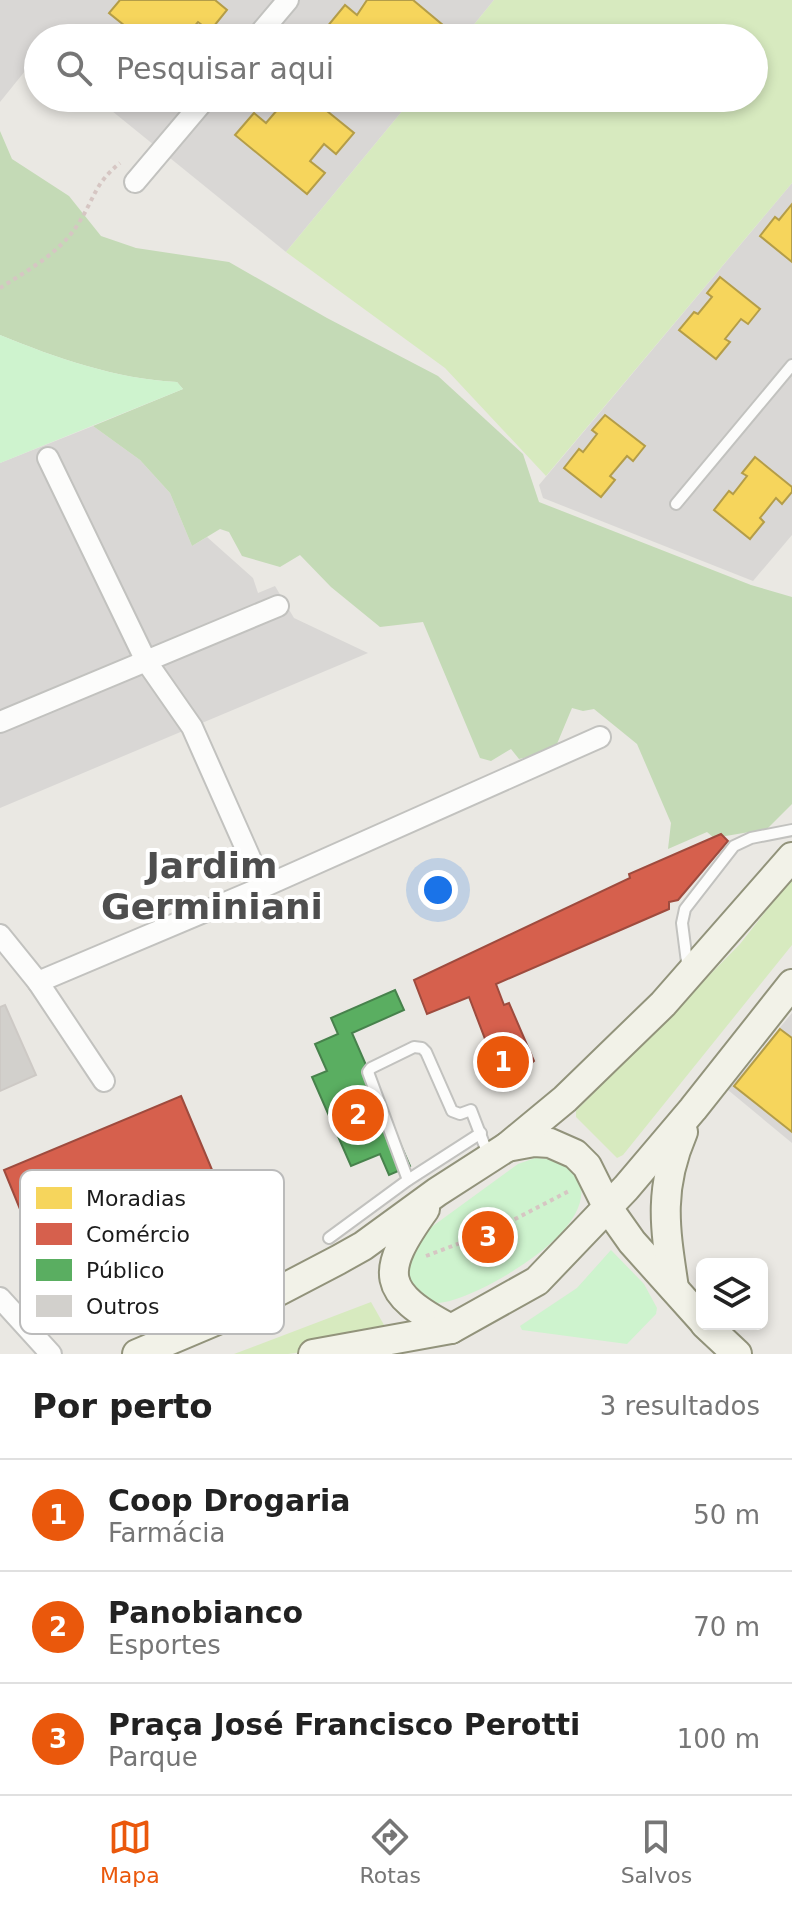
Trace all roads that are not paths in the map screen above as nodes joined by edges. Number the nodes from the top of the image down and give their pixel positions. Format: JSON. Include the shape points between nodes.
{"nodes":[{"id":1,"x":288,"y":0,"type":"edge"},
{"id":2,"x":268,"y":24,"type":"edge"},
{"id":3,"x":194,"y":112,"type":"edge"},
{"id":4,"x":135,"y":182,"type":"dead end"},
{"id":5,"x":792,"y":365,"type":"edge"},
{"id":6,"x":48,"y":458,"type":"dead end"},
{"id":7,"x":676,"y":504,"type":"dead end"},
{"id":8,"x":278,"y":606,"type":"dead end"},
{"id":9,"x":146,"y":661,"type":"junction"},
{"id":10,"x":0,"y":722,"type":"edge"},
{"id":11,"x":600,"y":737,"type":"dead end"},
{"id":12,"x":792,"y":830,"type":"edge"},
{"id":13,"x":792,"y":857,"type":"edge"},
{"id":14,"x":263,"y":887,"type":"junction"},
{"id":15,"x":0,"y":935,"type":"edge"},
{"id":16,"x":688,"y":975,"type":"junction"},
{"id":17,"x":38,"y":982,"type":"junction"},
{"id":18,"x":792,"y":984,"type":"edge"},
{"id":19,"x":104,"y":1081,"type":"dead end"},
{"id":20,"x":693,"y":1109,"type":"junction"},
{"id":21,"x":492,"y":1146,"type":"junction"},
{"id":22,"x":408,"y":1180,"type":"junction"},
{"id":23,"x":437,"y":1192,"type":"junction"},
{"id":24,"x":608,"y":1208,"type":"junction"},
{"id":25,"x":329,"y":1238,"type":"dead end"},
{"id":26,"x":284,"y":1287,"type":"edge"},
{"id":27,"x":674,"y":1288,"type":"junction"},
{"id":28,"x":0,"y":1298,"type":"edge"},
{"id":29,"x":696,"y":1313,"type":"edge"},
{"id":30,"x":20,"y":1320,"type":"edge"},
{"id":31,"x":451,"y":1329,"type":"junction"},
{"id":32,"x":712,"y":1330,"type":"edge"},
{"id":33,"x":33,"y":1334,"type":"edge"},
{"id":34,"x":181,"y":1334,"type":"edge"},
{"id":35,"x":51,"y":1354,"type":"edge"},
{"id":36,"x":137,"y":1354,"type":"edge"},
{"id":37,"x":313,"y":1354,"type":"edge"},
{"id":38,"x":737,"y":1354,"type":"edge"}],
"edges":[{"from":1,"to":2,"type":"street"},
{"from":3,"to":4,"type":"street"},
{"from":5,"to":7,"type":"lane"},
{"from":6,"to":9,"type":"street"},
{"from":8,"to":9,"type":"street"},
{"from":9,"to":10,"type":"street"},
{"from":9,"to":14,"type":"street","via":[[192,727]]},
{"from":11,"to":14,"type":"street"},
{"from":12,"to":16,"type":"lane","via":[[734,846],[685,909]]},
{"from":13,"to":16,"type":"main road"},
{"from":14,"to":17,"type":"street"},
{"from":15,"to":17,"type":"street"},
{"from":16,"to":21,"type":"main road","via":[[565,1099]]},
{"from":17,"to":19,"type":"street"},
{"from":18,"to":20,"type":"main road"},
{"from":20,"to":24,"type":"main road"},
{"from":20,"to":27,"type":"main road","via":[[672,1157],[664,1211]]},
{"from":21,"to":22,"type":"lane"},
{"from":21,"to":22,"type":"lane","via":[[471,1110],[452,1111],[426,1052],[414,1047],[371,1068],[368,1077]]},
{"from":21,"to":23,"type":"main road"},
{"from":21,"to":24,"type":"main road","via":[[534,1142],[565,1148],[595,1180]]},
{"from":22,"to":25,"type":"lane"},
{"from":23,"to":26,"type":"main road","via":[[363,1246]]},
{"from":23,"to":31,"type":"main road","via":[[405,1237],[395,1282],[406,1302]]},
{"from":24,"to":27,"type":"main road"},
{"from":24,"to":31,"type":"main road","via":[[537,1281]]},
{"from":27,"to":29,"type":"main road"},
{"from":28,"to":30,"type":"street"},
{"from":31,"to":37,"type":"main road"},
{"from":32,"to":38,"type":"main road"},
{"from":33,"to":35,"type":"street"},
{"from":34,"to":36,"type":"main road"}]}
